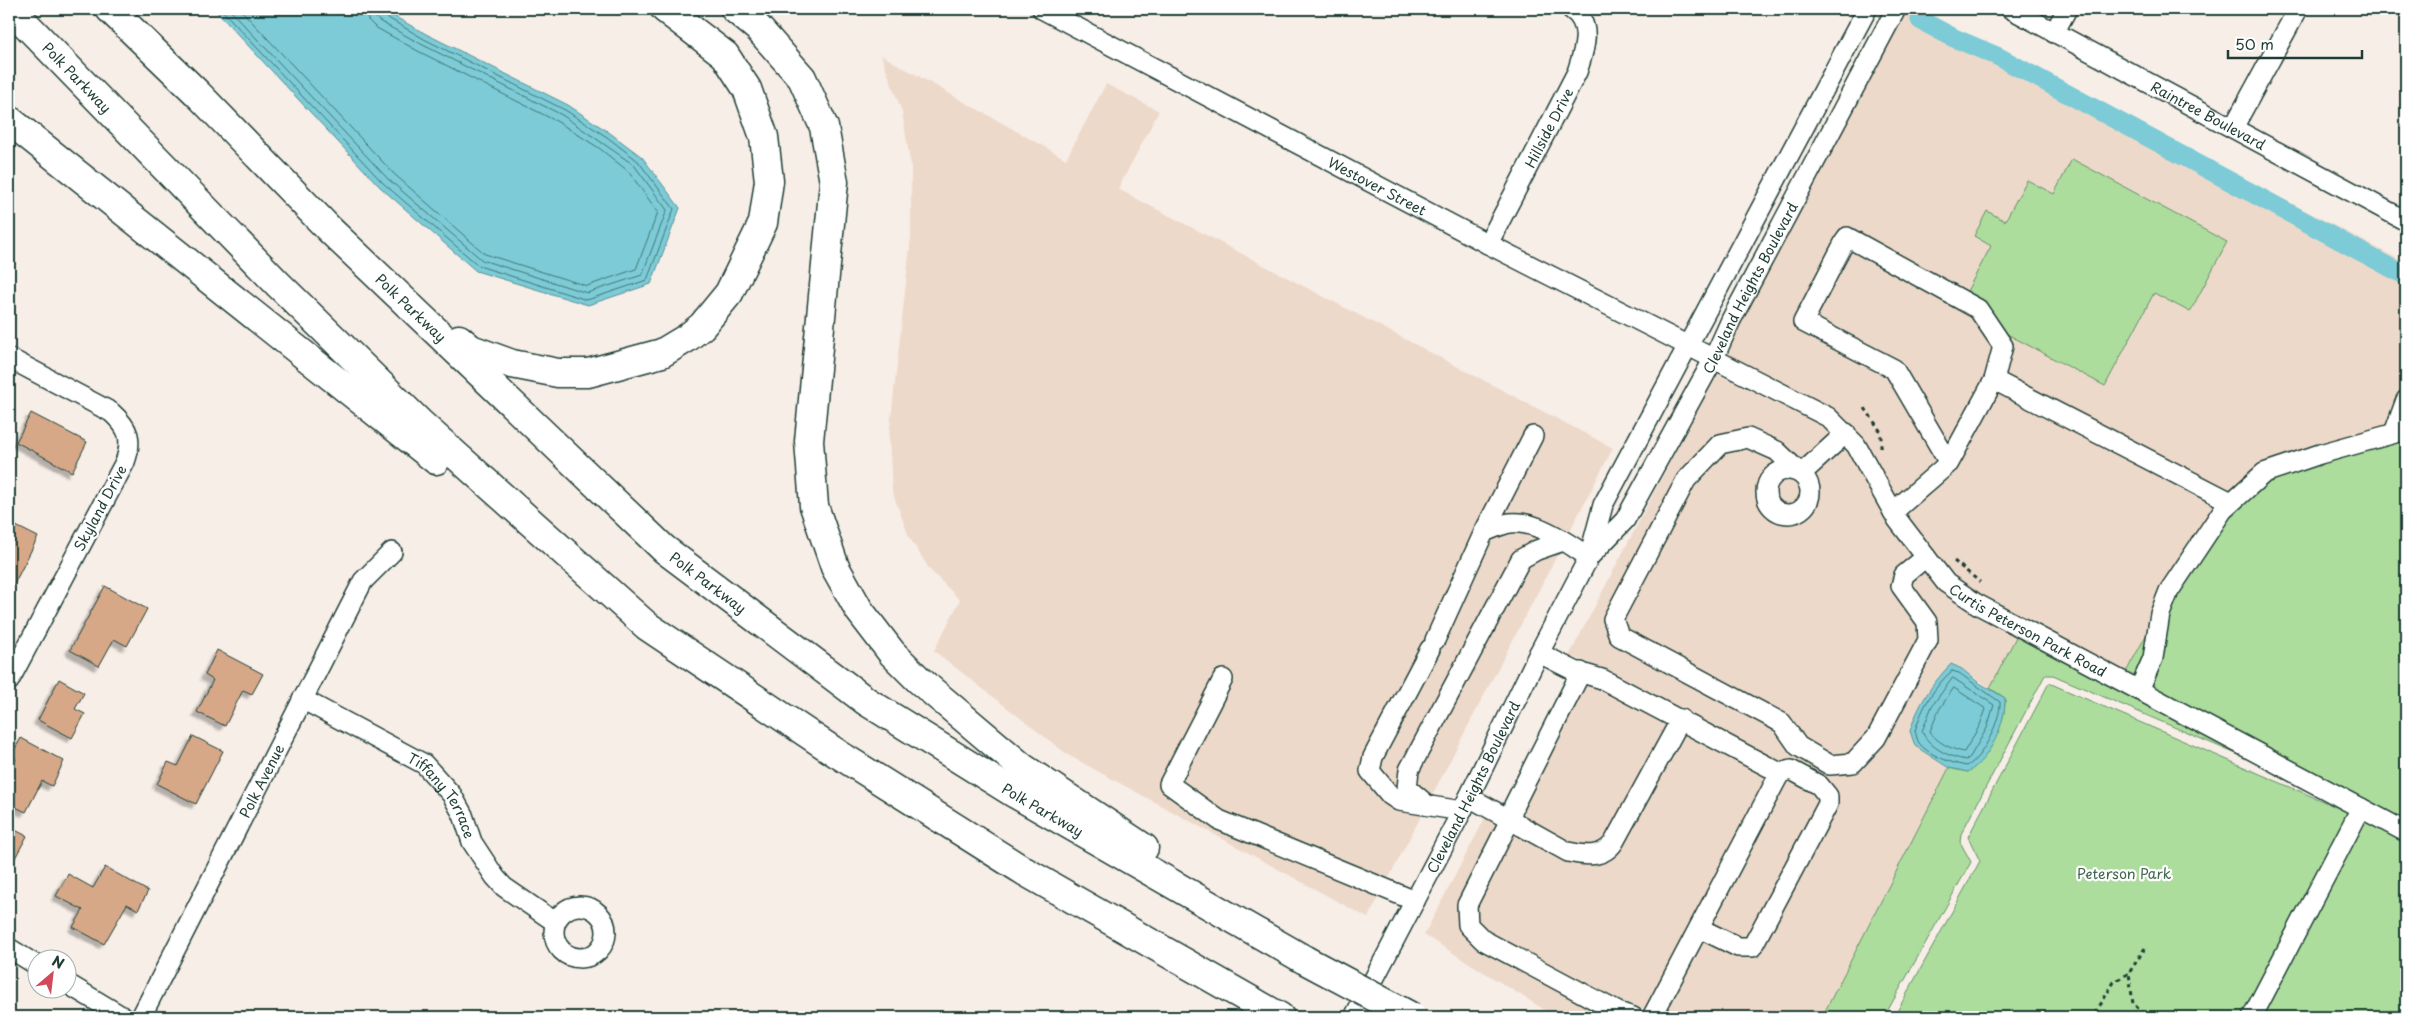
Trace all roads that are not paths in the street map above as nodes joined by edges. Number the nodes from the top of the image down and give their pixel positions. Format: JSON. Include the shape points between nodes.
{"nodes":[{"id":1,"x":11,"y":9,"type":"edge"},
{"id":2,"x":110,"y":9,"type":"edge"},
{"id":3,"x":665,"y":9,"type":"edge"},
{"id":4,"x":736,"y":9,"type":"edge"},
{"id":5,"x":1042,"y":9,"type":"edge"},
{"id":6,"x":1571,"y":9,"type":"edge"},
{"id":7,"x":1867,"y":9,"type":"edge"},
{"id":8,"x":1896,"y":9,"type":"edge"},
{"id":9,"x":2011,"y":9,"type":"edge"},
{"id":10,"x":2067,"y":9,"type":"edge"},
{"id":11,"x":2298,"y":9,"type":"edge"},
{"id":12,"x":2054,"y":33,"type":"junction"},
{"id":13,"x":9,"y":120,"type":"edge"},
{"id":14,"x":2232,"y":128,"type":"junction"},
{"id":15,"x":2406,"y":221,"type":"edge"},
{"id":16,"x":330,"y":230,"type":"junction"},
{"id":17,"x":1488,"y":244,"type":"junction"},
{"id":18,"x":1688,"y":347,"type":"junction"},
{"id":19,"x":9,"y":358,"type":"edge"},
{"id":20,"x":1713,"y":360,"type":"junction"},
{"id":21,"x":1994,"y":380,"type":"junction"},
{"id":22,"x":2406,"y":400,"type":"edge"},
{"id":23,"x":2400,"y":431,"type":"edge"},
{"id":24,"x":1846,"y":433,"type":"junction"},
{"id":25,"x":1533,"y":436,"type":"dead end"},
{"id":26,"x":1949,"y":463,"type":"junction"},
{"id":27,"x":2231,"y":502,"type":"junction"},
{"id":28,"x":1893,"y":512,"type":"junction"},
{"id":29,"x":1484,"y":532,"type":"junction"},
{"id":30,"x":1563,"y":541,"type":"junction"},
{"id":31,"x":392,"y":552,"type":"dead end"},
{"id":32,"x":1589,"y":557,"type":"junction"},
{"id":33,"x":1926,"y":558,"type":"junction"},
{"id":34,"x":647,"y":626,"type":"junction"},
{"id":35,"x":1539,"y":653,"type":"junction"},
{"id":36,"x":1581,"y":672,"type":"junction"},
{"id":37,"x":1223,"y":679,"type":"dead end"},
{"id":38,"x":9,"y":681,"type":"edge"},
{"id":39,"x":2139,"y":690,"type":"junction"},
{"id":40,"x":302,"y":699,"type":"junction"},
{"id":41,"x":1681,"y":719,"type":"junction"},
{"id":42,"x":1780,"y":772,"type":"junction"},
{"id":43,"x":1426,"y":804,"type":"junction"},
{"id":44,"x":1465,"y":804,"type":"junction"},
{"id":45,"x":2361,"y":808,"type":"junction"},
{"id":46,"x":1510,"y":820,"type":"junction"},
{"id":47,"x":2406,"y":832,"type":"edge"},
{"id":48,"x":1415,"y":901,"type":"junction"},
{"id":49,"x":555,"y":922,"type":"dead end"},
{"id":50,"x":1699,"y":928,"type":"junction"},
{"id":51,"x":1278,"y":944,"type":"junction"},
{"id":52,"x":9,"y":948,"type":"edge"},
{"id":53,"x":28,"y":960,"type":"edge"},
{"id":54,"x":78,"y":990,"type":"edge"},
{"id":55,"x":1277,"y":1016,"type":"edge"},
{"id":56,"x":123,"y":1017,"type":"edge"},
{"id":57,"x":141,"y":1017,"type":"edge"},
{"id":58,"x":1354,"y":1017,"type":"edge"},
{"id":59,"x":1412,"y":1017,"type":"edge"},
{"id":60,"x":1633,"y":1017,"type":"edge"},
{"id":61,"x":1652,"y":1017,"type":"edge"},
{"id":62,"x":2252,"y":1017,"type":"edge"}],
"edges":[{"from":1,"to":34,"type":"highway","name":"Polk Parkway","via":[[278,284],[414,417]]},
{"from":2,"to":16,"type":"highway","name":"Polk Parkway"},
{"from":3,"to":16,"type":"highway","via":[[725,55],[747,89],[764,137],[769,181],[763,223],[746,261],[729,293],[702,326],[686,338],[662,353],[588,373],[558,373],[512,364],[471,349]]},
{"from":4,"to":51,"type":"highway","via":[[758,28],[802,78],[824,127],[834,182],[809,441],[814,506],[835,567],[859,610],[919,680],[1023,768],[1201,886]]},
{"from":5,"to":17,"type":"street","name":"Westover Street"},
{"from":6,"to":17,"type":"street","name":"Hillside Drive","via":[[1580,17],[1585,30],[1586,46],[1577,72]]},
{"from":7,"to":18,"type":"street","name":"Cleveland Heights Boulevard"},
{"from":8,"to":20,"type":"street","name":"Cleveland Heights Boulevard","via":[[1731,320]]},
{"from":9,"to":12,"type":"street","name":"Raintree Boulevard"},
{"from":10,"to":12,"type":"street"},
{"from":11,"to":14,"type":"street"},
{"from":12,"to":14,"type":"street","name":"Raintree Boulevard"},
{"from":13,"to":34,"type":"highway"},
{"from":14,"to":15,"type":"street","name":"Raintree Boulevard"},
{"from":16,"to":51,"type":"highway","name":"Polk Parkway","via":[[664,549],[866,701],[1014,793]]},
{"from":17,"to":18,"type":"street","name":"Westover Street"},
{"from":18,"to":20,"type":"street","name":"Westover Street"},
{"from":18,"to":32,"type":"street","name":"Cleveland Heights Boulevard","via":[[1603,505]]},
{"from":19,"to":38,"type":"street","name":"Skyland Drive","via":[[112,412],[123,423],[130,448],[126,462]]},
{"from":20,"to":24,"type":"street","name":"Curtis Peterson Park Road","via":[[1828,418]]},
{"from":20,"to":32,"type":"street","name":"Cleveland Heights Boulevard","via":[[1625,520]]},
{"from":21,"to":26,"type":"street"},
{"from":21,"to":26,"type":"street","via":[[2003,346],[1978,309],[1847,237],[1803,322],[1894,369]]},
{"from":21,"to":27,"type":"street"},
{"from":22,"to":23,"type":"street"},
{"from":23,"to":27,"type":"street","via":[[2264,473]]},
{"from":24,"to":28,"type":"street","name":"Curtis Peterson Park Road"},
{"from":24,"to":33,"type":"street","via":[[1801,474],[1777,451],[1748,438],[1720,444],[1686,480],[1612,619],[1618,636],[1782,723],[1798,746],[1830,766],[1852,763],[1876,738],[1928,640],[1927,622],[1901,586],[1904,575]]},
{"from":25,"to":29,"type":"street"},
{"from":26,"to":28,"type":"street"},
{"from":27,"to":39,"type":"street","via":[[2169,591],[2160,614],[2154,658]]},
{"from":28,"to":33,"type":"street","name":"Curtis Peterson Park Road"},
{"from":29,"to":30,"type":"street","via":[[1509,523],[1528,524]]},
{"from":29,"to":43,"type":"street","via":[[1433,645],[1373,758],[1370,771],[1390,796],[1399,801]]},
{"from":30,"to":32,"type":"street"},
{"from":30,"to":43,"type":"street","via":[[1521,559],[1409,770],[1407,788]]},
{"from":31,"to":40,"type":"street","name":"Polk Avenue","via":[[363,581]]},
{"from":32,"to":35,"type":"street","name":"Cleveland Heights Boulevard"},
{"from":33,"to":39,"type":"street","name":"Curtis Peterson Park Road","via":[[1946,582],[1976,604]]},
{"from":34,"to":55,"type":"highway","name":"Polk Parkway","via":[[838,754],[1024,871]]},
{"from":35,"to":36,"type":"street"},
{"from":35,"to":44,"type":"street","name":"Cleveland Heights Boulevard"},
{"from":36,"to":41,"type":"street","via":[[1602,679]]},
{"from":36,"to":46,"type":"street","via":[[1514,805]]},
{"from":37,"to":48,"type":"street","via":[[1170,784],[1219,820]]},
{"from":39,"to":45,"type":"street","name":"Curtis Peterson Park Road"},
{"from":40,"to":49,"type":"street","name":"Tiffany Terrace","via":[[424,764],[452,795],[472,842],[495,877]]},
{"from":40,"to":57,"type":"street","name":"Polk Avenue"},
{"from":41,"to":42,"type":"street"},
{"from":41,"to":46,"type":"street","via":[[1608,850],[1587,856],[1568,852]]},
{"from":42,"to":50,"type":"street"},
{"from":42,"to":50,"type":"street","via":[[1791,770],[1819,784],[1828,796],[1828,804],[1752,947],[1738,948]]},
{"from":43,"to":44,"type":"street"},
{"from":44,"to":46,"type":"street"},
{"from":44,"to":48,"type":"street","name":"Cleveland Heights Boulevard"},
{"from":45,"to":47,"type":"street","name":"Curtis Peterson Park Road"},
{"from":45,"to":62,"type":"street"},
{"from":46,"to":60,"type":"street","via":[[1467,906],[1468,925],[1484,940]]},
{"from":48,"to":58,"type":"street","name":"Cleveland Heights Boulevard"},
{"from":50,"to":61,"type":"street"},
{"from":51,"to":59,"type":"highway","name":"Polk Parkway","bridge":true},
{"from":52,"to":53,"type":"street"},
{"from":54,"to":56,"type":"street"}]}
